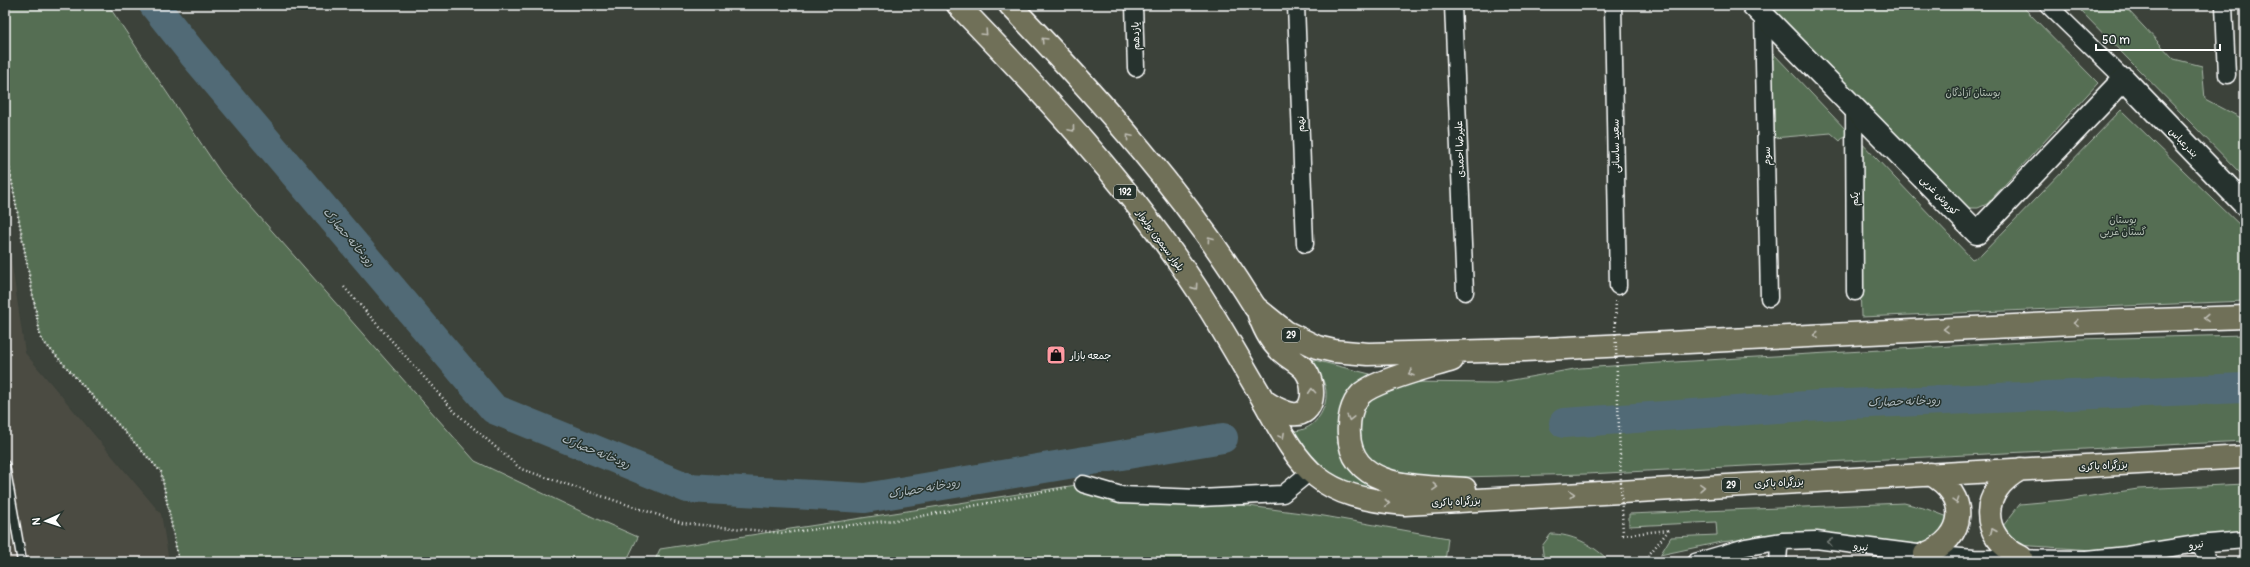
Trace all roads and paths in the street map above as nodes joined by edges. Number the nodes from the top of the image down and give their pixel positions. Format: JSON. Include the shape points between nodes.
{"nodes":[{"id":1,"x":958,"y":5,"type":"edge"},
{"id":2,"x":1010,"y":5,"type":"edge"},
{"id":3,"x":1134,"y":5,"type":"edge"},
{"id":4,"x":1296,"y":5,"type":"edge"},
{"id":5,"x":1453,"y":5,"type":"edge"},
{"id":6,"x":1613,"y":5,"type":"edge"},
{"id":7,"x":2048,"y":5,"type":"edge"},
{"id":8,"x":2224,"y":5,"type":"edge"},
{"id":9,"x":1758,"y":10,"type":"edge"},
{"id":10,"x":1136,"y":68,"type":"dead end"},
{"id":11,"x":2227,"y":76,"type":"dead end"},
{"id":12,"x":2124,"y":79,"type":"junction"},
{"id":13,"x":1854,"y":107,"type":"junction"},
{"id":14,"x":5,"y":145,"type":"edge"},
{"id":15,"x":2245,"y":205,"type":"edge"},
{"id":16,"x":1305,"y":244,"type":"dead end"},
{"id":17,"x":1618,"y":286,"type":"dead end"},
{"id":18,"x":344,"y":287,"type":"dead end"},
{"id":19,"x":1465,"y":292,"type":"dead end"},
{"id":20,"x":1855,"y":292,"type":"dead end"},
{"id":21,"x":1769,"y":298,"type":"dead end"},
{"id":22,"x":1255,"y":307,"type":"junction"},
{"id":23,"x":2245,"y":317,"type":"edge"},
{"id":24,"x":1615,"y":318,"type":"dead end"},
{"id":25,"x":1474,"y":352,"type":"junction"},
{"id":26,"x":1264,"y":401,"type":"junction"},
{"id":27,"x":2245,"y":457,"type":"edge"},
{"id":28,"x":5,"y":465,"type":"edge"},
{"id":29,"x":2021,"y":470,"type":"junction"},
{"id":30,"x":1310,"y":472,"type":"junction"},
{"id":31,"x":1930,"y":474,"type":"junction"},
{"id":32,"x":1083,"y":484,"type":"joint"},
{"id":33,"x":1548,"y":496,"type":"junction"},
{"id":34,"x":2245,"y":540,"type":"edge"},
{"id":35,"x":1784,"y":541,"type":"junction"},
{"id":36,"x":2197,"y":544,"type":"junction"},
{"id":37,"x":1925,"y":554,"type":"junction"},
{"id":38,"x":2021,"y":557,"type":"junction"},
{"id":39,"x":22,"y":562,"type":"edge"},
{"id":40,"x":179,"y":562,"type":"edge"},
{"id":41,"x":1644,"y":562,"type":"edge"},
{"id":42,"x":1695,"y":562,"type":"edge"},
{"id":43,"x":1778,"y":562,"type":"edge"},
{"id":44,"x":2208,"y":562,"type":"edge"}],
"edges":[{"from":1,"to":26,"type":"main road","name":"بلوار سیمون بولیوار","number":"192","one_way":true,"via":[[1046,98],[1132,200],[1197,289]]},
{"from":22,"to":2,"type":"main road","one_way":true,"via":[[1209,238],[1159,173],[1079,76]]},
{"from":3,"to":10,"type":"street","name":"یازدهم"},
{"from":4,"to":16,"type":"street","name":"نهم"},
{"from":5,"to":19,"type":"street","name":"علیرضا احمدی"},
{"from":6,"to":17,"type":"street","name":"سعید ساسانی"},
{"from":7,"to":12,"type":"street"},
{"from":8,"to":11,"type":"street"},
{"from":9,"to":13,"type":"street","name":"کوروش غربی"},
{"from":9,"to":21,"type":"street","name":"سوم"},
{"from":12,"to":13,"type":"street","name":"کوروش غربی","via":[[1977,233]]},
{"from":12,"to":15,"type":"street","name":"بندرعباس"},
{"from":13,"to":20,"type":"street","name":"یکم"},
{"from":14,"to":40,"type":"path","via":[[41,339],[160,472]]},
{"from":18,"to":32,"type":"path","via":[[455,412],[521,469],[682,523],[783,533],[912,518]]},
{"from":22,"to":25,"type":"main road","number":"29","via":[[1286,332],[1317,347],[1334,351],[1408,354]]},
{"from":26,"to":22,"type":"main road","one_way":true,"via":[[1275,409],[1294,414],[1305,411],[1313,394],[1306,371],[1274,344],[1265,331]]},
{"from":23,"to":25,"type":"main road","number":"29","one_way":true},
{"from":24,"to":41,"type":"path","bridge":true,"via":[[1623,535],[1669,530]]},
{"from":25,"to":33,"type":"main road","one_way":true,"via":[[1384,382],[1371,387],[1361,395],[1353,406],[1348,423],[1354,456],[1370,474],[1384,481]]},
{"from":26,"to":30,"type":"main road","name":"بزرگراه باکری","number":"29","one_way":true,"via":[[1287,445]]},
{"from":27,"to":29,"type":"main road","name":"بزرگراه باکری","number":"29"},
{"from":28,"to":39,"type":"lane"},
{"from":29,"to":31,"type":"main road","name":"بزرگراه باکری","number":"29"},
{"from":38,"to":29,"type":"main road","one_way":true,"via":[[2008,551],[1998,540],[1991,528],[1989,513],[1991,499],[1998,486],[2008,476]]},
{"from":30,"to":32,"type":"street","via":[[1283,494],[1200,498],[1121,495]]},
{"from":30,"to":33,"type":"main road","name":"بزرگراه باکری","number":"29","one_way":true,"via":[[1342,493],[1377,502],[1405,504]]},
{"from":33,"to":31,"type":"main road","name":"بزرگراه باکری","number":"29","one_way":true},
{"from":31,"to":37,"type":"main road","one_way":true,"via":[[1942,480],[1952,490],[1959,516],[1956,529],[1948,541],[1938,549]]},
{"from":34,"to":36,"type":"street","name":"نیرو"},
{"from":37,"to":35,"type":"street","name":"نیرو","one_way":true,"via":[[1816,540]]},
{"from":35,"to":42,"type":"street","name":"نیرو","via":[[1746,547]]},
{"from":35,"to":43,"type":"street","via":[[1779,548]]},
{"from":36,"to":38,"type":"street","name":"نیرو","via":[[2087,559]]},
{"from":36,"to":44,"type":"street","via":[[2206,553]]},
{"from":37,"to":38,"type":"street","name":"نیرو","via":[[1974,558]]}]}
